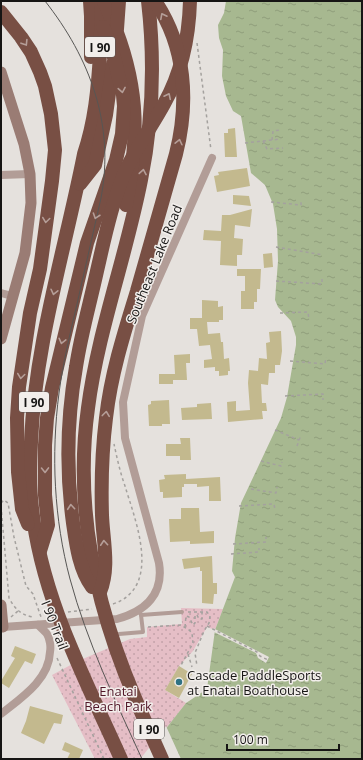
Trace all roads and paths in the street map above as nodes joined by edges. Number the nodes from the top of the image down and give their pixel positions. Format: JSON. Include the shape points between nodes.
{"nodes":[{"id":1,"x":91,"y":1,"type":"edge"},
{"id":2,"x":102,"y":1,"type":"edge"},
{"id":3,"x":119,"y":1,"type":"edge"},
{"id":4,"x":148,"y":1,"type":"edge"},
{"id":5,"x":155,"y":1,"type":"edge"},
{"id":6,"x":190,"y":1,"type":"edge"},
{"id":7,"x":1,"y":12,"type":"edge"},
{"id":8,"x":196,"y":36,"type":"dead end"},
{"id":9,"x":1,"y":72,"type":"edge"},
{"id":10,"x":92,"y":92,"type":"junction"},
{"id":11,"x":280,"y":130,"type":"dead end"},
{"id":12,"x":281,"y":139,"type":"dead end"},
{"id":13,"x":272,"y":140,"type":"junction"},
{"id":14,"x":263,"y":141,"type":"junction"},
{"id":15,"x":245,"y":143,"type":"dead end"},
{"id":16,"x":283,"y":148,"type":"dead end"},
{"id":17,"x":212,"y":158,"type":"joint"},
{"id":18,"x":30,"y":174,"type":"junction"},
{"id":19,"x":1,"y":175,"type":"edge"},
{"id":20,"x":77,"y":188,"type":"junction"},
{"id":21,"x":301,"y":201,"type":"dead end"},
{"id":22,"x":271,"y":202,"type":"dead end"},
{"id":23,"x":276,"y":247,"type":"dead end"},
{"id":24,"x":323,"y":255,"type":"dead end"},
{"id":25,"x":322,"y":278,"type":"dead end"},
{"id":26,"x":276,"y":281,"type":"dead end"},
{"id":27,"x":1,"y":293,"type":"edge"},
{"id":28,"x":12,"y":296,"type":"junction"},
{"id":29,"x":110,"y":304,"type":"junction"},
{"id":30,"x":280,"y":313,"type":"dead end"},
{"id":31,"x":309,"y":320,"type":"dead end"},
{"id":32,"x":1,"y":339,"type":"edge"},
{"id":33,"x":326,"y":357,"type":"dead end"},
{"id":34,"x":290,"y":361,"type":"dead end"},
{"id":35,"x":285,"y":396,"type":"dead end"},
{"id":36,"x":323,"y":400,"type":"dead end"},
{"id":37,"x":275,"y":430,"type":"dead end"},
{"id":38,"x":301,"y":435,"type":"dead end"},
{"id":39,"x":299,"y":440,"type":"junction"},
{"id":40,"x":296,"y":446,"type":"dead end"},
{"id":41,"x":261,"y":461,"type":"dead end"},
{"id":42,"x":282,"y":462,"type":"dead end"},
{"id":43,"x":277,"y":487,"type":"dead end"},
{"id":44,"x":251,"y":489,"type":"dead end"},
{"id":45,"x":1,"y":498,"type":"edge"},
{"id":46,"x":3,"y":500,"type":"junction"},
{"id":47,"x":1,"y":503,"type":"edge"},
{"id":48,"x":1,"y":506,"type":"edge"},
{"id":49,"x":239,"y":506,"type":"dead end"},
{"id":50,"x":275,"y":510,"type":"dead end"},
{"id":51,"x":266,"y":537,"type":"dead end"},
{"id":52,"x":233,"y":544,"type":"dead end"},
{"id":53,"x":259,"y":548,"type":"dead end"},
{"id":54,"x":40,"y":552,"type":"junction"},
{"id":55,"x":232,"y":554,"type":"dead end"},
{"id":56,"x":98,"y":587,"type":"junction"},
{"id":57,"x":1,"y":605,"type":"edge"},
{"id":58,"x":18,"y":611,"type":"junction"},
{"id":59,"x":182,"y":612,"type":"joint"},
{"id":60,"x":202,"y":612,"type":"junction"},
{"id":61,"x":140,"y":613,"type":"junction"},
{"id":62,"x":34,"y":617,"type":"dead end"},
{"id":63,"x":39,"y":621,"type":"junction"},
{"id":64,"x":4,"y":624,"type":"edge"},
{"id":65,"x":207,"y":626,"type":"junction"},
{"id":66,"x":185,"y":627,"type":"junction"},
{"id":67,"x":142,"y":628,"type":"junction"},
{"id":68,"x":119,"y":634,"type":"dead end"},
{"id":69,"x":188,"y":654,"type":"junction"},
{"id":70,"x":56,"y":655,"type":"dead end"},
{"id":71,"x":268,"y":660,"type":"dead end"},
{"id":72,"x":197,"y":666,"type":"dead end"},
{"id":73,"x":180,"y":667,"type":"dead end"},
{"id":74,"x":192,"y":667,"type":"dead end"},
{"id":75,"x":1,"y":714,"type":"edge"},
{"id":76,"x":104,"y":759,"type":"edge"},
{"id":77,"x":122,"y":759,"type":"edge"},
{"id":78,"x":162,"y":759,"type":"edge"}],
"edges":[{"from":1,"to":10,"type":"highway"},
{"from":1,"to":54,"type":"highway","one_way":true,"via":[[114,55],[123,95],[123,128],[116,160],[87,243],[52,388],[45,445],[48,525]]},
{"from":2,"to":10,"type":"highway","number":"I 90","via":[[101,34]]},
{"from":2,"to":29,"type":"highway","via":[[127,64],[135,128],[131,180]]},
{"from":3,"to":20,"type":"highway","via":[[106,115],[95,165]]},
{"from":29,"to":4,"type":"highway","number":"I 90","one_way":true,"via":[[141,182],[152,112],[152,50]]},
{"from":56,"to":5,"type":"highway","one_way":true,"via":[[106,567],[102,468],[109,396],[119,350],[183,122],[184,91],[178,54],[167,22]]},
{"from":56,"to":6,"type":"highway","one_way":true,"via":[[80,562],[74,533],[69,449],[75,373],[108,224],[120,183],[165,103],[179,72],[188,32]]},
{"from":7,"to":54,"type":"highway","one_way":true,"via":[[31,52],[40,72],[51,114],[55,150],[40,269],[30,312],[19,387],[17,418],[22,509]]},
{"from":8,"to":17,"type":"path"},
{"from":9,"to":18,"type":"street","via":[[24,144]]},
{"from":10,"to":20,"type":"highway","number":"I 90","via":[[92,131]]},
{"from":11,"to":13,"type":"path","via":[[273,131]]},
{"from":12,"to":13,"type":"path"},
{"from":13,"to":14,"type":"path"},
{"from":14,"to":15,"type":"path"},
{"from":14,"to":16,"type":"path","via":[[266,149]]},
{"from":17,"to":61,"type":"street","name":"Southeast Lake Road","via":[[142,316],[123,402],[126,438],[160,572],[159,586]]},
{"from":18,"to":19,"type":"street"},
{"from":18,"to":28,"type":"street","via":[[29,228],[25,253]]},
{"from":20,"to":54,"type":"highway","number":"I 90","one_way":true,"via":[[44,333],[32,415],[29,477]]},
{"from":21,"to":22,"type":"path","via":[[301,205]]},
{"from":23,"to":24,"type":"path"},
{"from":25,"to":26,"type":"path","via":[[322,284]]},
{"from":27,"to":28,"type":"street"},
{"from":28,"to":32,"type":"street"},
{"from":29,"to":56,"type":"highway","number":"I 90","via":[[92,384],[85,438],[87,532]]},
{"from":30,"to":31,"type":"path","via":[[308,312]]},
{"from":33,"to":34,"type":"path","via":[[325,364]]},
{"from":35,"to":36,"type":"path","via":[[323,394]]},
{"from":37,"to":39,"type":"path"},
{"from":38,"to":39,"type":"path"},
{"from":39,"to":40,"type":"path"},
{"from":41,"to":42,"type":"path","via":[[281,466]]},
{"from":43,"to":44,"type":"path","via":[[276,493]]},
{"from":45,"to":46,"type":"path"},
{"from":46,"to":47,"type":"path"},
{"from":46,"to":63,"type":"path","name":"I 90 Trail","via":[[8,503],[26,586],[33,594]]},
{"from":48,"to":58,"type":"path","via":[[8,592],[12,604]]},
{"from":49,"to":50,"type":"path","via":[[274,504]]},
{"from":51,"to":52,"type":"path","via":[[266,542]]},
{"from":53,"to":55,"type":"path","via":[[260,552]]},
{"from":54,"to":77,"type":"highway","number":"I 90","via":[[63,631]]},
{"from":56,"to":78,"type":"highway","number":"I 90","via":[[128,682]]},
{"from":57,"to":64,"type":"street"},
{"from":58,"to":62,"type":"path","name":"I 90 Trail"},
{"from":58,"to":64,"type":"path"},
{"from":59,"to":60,"type":"path"},
{"from":59,"to":61,"type":"lane"},
{"from":60,"to":65,"type":"path","via":[[207,612],[210,616]]},
{"from":60,"to":66,"type":"path","via":[[202,619],[195,615],[193,625],[186,616]]},
{"from":61,"to":63,"type":"street","via":[[117,618]]},
{"from":61,"to":67,"type":"lane"},
{"from":63,"to":64,"type":"street"},
{"from":63,"to":75,"type":"street","via":[[51,646],[47,667],[28,693]]},
{"from":65,"to":71,"type":"path"},
{"from":65,"to":72,"type":"path","via":[[195,653]]},
{"from":66,"to":67,"type":"path","via":[[181,625]]},
{"from":66,"to":69,"type":"path","via":[[192,633],[193,638]]},
{"from":67,"to":68,"type":"lane","via":[[143,632]]},
{"from":69,"to":73,"type":"path"},
{"from":69,"to":74,"type":"path"},
{"from":70,"to":76,"type":"path","name":"I 90 Trail"}]}
